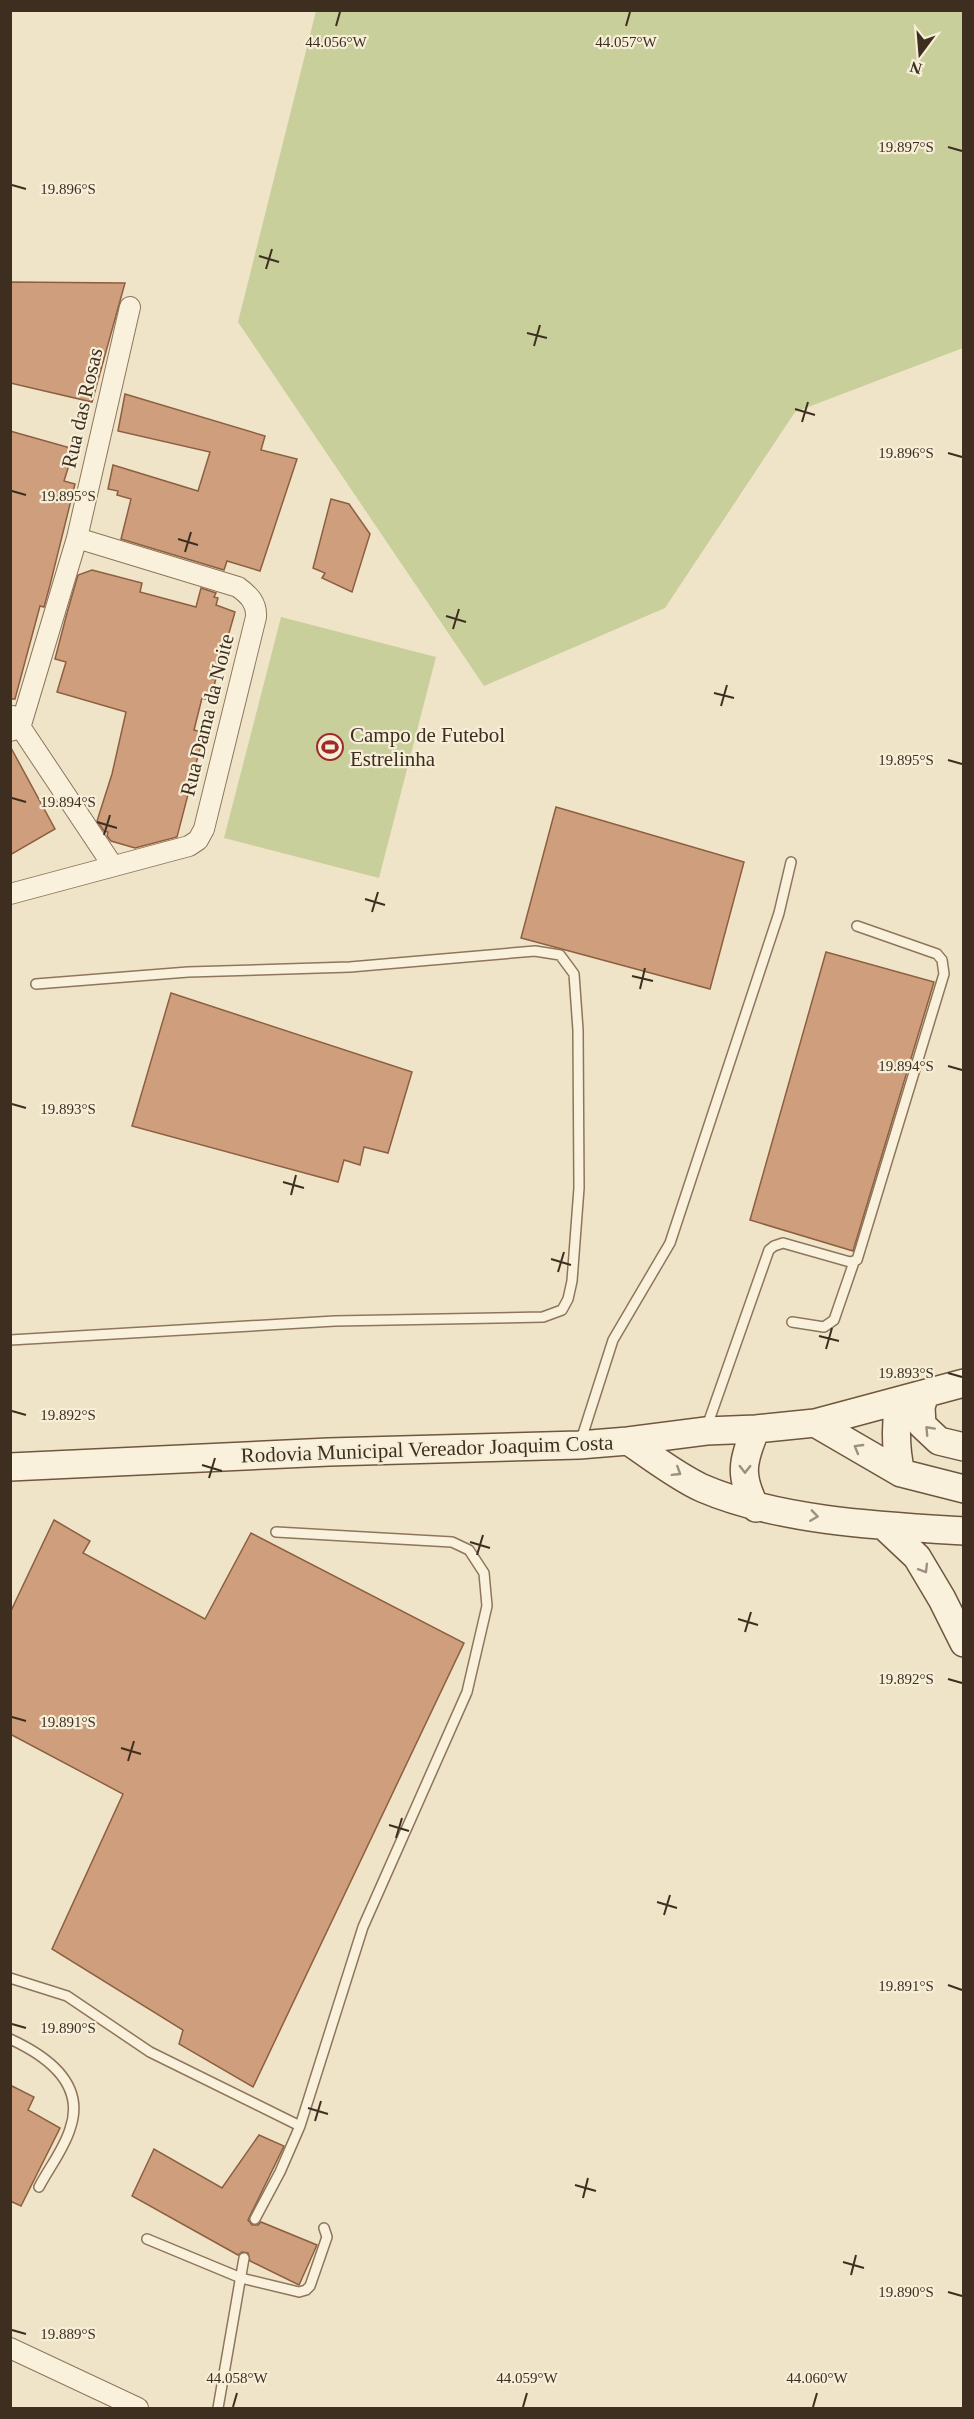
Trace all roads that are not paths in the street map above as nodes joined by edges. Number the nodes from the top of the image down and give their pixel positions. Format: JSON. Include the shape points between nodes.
{"nodes":[{"id":1,"x":130,"y":307,"type":"dead end"},
{"id":2,"x":77,"y":538,"type":"junction"},
{"id":3,"x":14,"y":724,"type":"edge"},
{"id":4,"x":791,"y":862,"type":"dead end"},
{"id":5,"x":113,"y":866,"type":"junction"},
{"id":6,"x":10,"y":894,"type":"edge"},
{"id":7,"x":856,"y":926,"type":"dead end"},
{"id":8,"x":36,"y":984,"type":"dead end"},
{"id":9,"x":854,"y":1262,"type":"junction"},
{"id":10,"x":792,"y":1322,"type":"dead end"},
{"id":11,"x":10,"y":1340,"type":"edge"},
{"id":12,"x":963,"y":1383,"type":"edge"},
{"id":13,"x":925,"y":1394,"type":"junction"},
{"id":14,"x":899,"y":1401,"type":"junction"},
{"id":15,"x":814,"y":1423,"type":"junction"},
{"id":16,"x":756,"y":1429,"type":"junction"},
{"id":17,"x":706,"y":1431,"type":"junction"},
{"id":18,"x":628,"y":1441,"type":"junction"},
{"id":19,"x":579,"y":1445,"type":"junction"},
{"id":20,"x":963,"y":1447,"type":"edge"},
{"id":21,"x":10,"y":1467,"type":"edge"},
{"id":22,"x":901,"y":1473,"type":"junction"},
{"id":23,"x":963,"y":1489,"type":"edge"},
{"id":24,"x":756,"y":1508,"type":"junction"},
{"id":25,"x":884,"y":1526,"type":"junction"},
{"id":26,"x":963,"y":1531,"type":"edge"},
{"id":27,"x":276,"y":1532,"type":"dead end"},
{"id":28,"x":963,"y":1643,"type":"edge"},
{"id":29,"x":10,"y":1978,"type":"edge"},
{"id":30,"x":10,"y":2039,"type":"edge"},
{"id":31,"x":300,"y":2126,"type":"junction"},
{"id":32,"x":39,"y":2187,"type":"dead end"},
{"id":33,"x":255,"y":2219,"type":"dead end"},
{"id":34,"x":324,"y":2228,"type":"dead end"},
{"id":35,"x":147,"y":2239,"type":"dead end"},
{"id":36,"x":244,"y":2258,"type":"dead end"},
{"id":37,"x":241,"y":2278,"type":"junction"},
{"id":38,"x":10,"y":2348,"type":"edge"},
{"id":39,"x":138,"y":2409,"type":"edge"},
{"id":40,"x":218,"y":2409,"type":"edge"}],
"edges":[{"from":1,"to":2,"type":"street","name":"Rua das Rosas"},
{"from":2,"to":3,"type":"street","name":"Rua das Rosas"},
{"from":2,"to":5,"type":"street","name":"Rua Dama da Noite","via":[[238,587],[249,595],[256,609],[204,830],[189,846]]},
{"from":3,"to":5,"type":"street"},
{"from":4,"to":19,"type":"lane","via":[[780,913],[670,1243],[613,1340]]},
{"from":5,"to":6,"type":"street"},
{"from":7,"to":9,"type":"lane","via":[[937,954],[944,974]]},
{"from":8,"to":11,"type":"lane","via":[[188,972],[350,967],[535,951],[560,955],[574,974],[579,1188],[568,1299],[562,1310],[543,1317],[335,1321]]},
{"from":9,"to":10,"type":"lane","via":[[834,1320],[824,1328]]},
{"from":9,"to":17,"type":"lane","via":[[783,1244],[769,1251]]},
{"from":12,"to":13,"type":"main road"},
{"from":13,"to":14,"type":"main road"},
{"from":20,"to":13,"type":"main road","one_way":true,"via":[[939,1441],[922,1425]]},
{"from":14,"to":15,"type":"main road"},
{"from":14,"to":22,"type":"main road","via":[[895,1429]]},
{"from":15,"to":16,"type":"main road","name":"Rodovia Municipal Vereador Joaquim Costa"},
{"from":22,"to":15,"type":"main road","one_way":true},
{"from":16,"to":17,"type":"main road","name":"Rodovia Municipal Vereador Joaquim Costa"},
{"from":16,"to":24,"type":"main road","one_way":true,"via":[[743,1468],[746,1488]]},
{"from":17,"to":18,"type":"main road","name":"Rodovia Municipal Vereador Joaquim Costa"},
{"from":18,"to":19,"type":"main road","name":"Rodovia Municipal Vereador Joaquim Costa"},
{"from":18,"to":24,"type":"main road","name":"Rodovia Municipal Vereador Joaquim Costa","one_way":true,"via":[[700,1487]]},
{"from":19,"to":21,"type":"main road","name":"Rodovia Municipal Vereador Joaquim Costa"},
{"from":22,"to":23,"type":"main road"},
{"from":24,"to":25,"type":"main road","name":"Rodovia Municipal Vereador Joaquim Costa","one_way":true},
{"from":25,"to":26,"type":"main road","name":"Rodovia Municipal Vereador Joaquim Costa"},
{"from":25,"to":28,"type":"main road","one_way":true,"via":[[917,1557]]},
{"from":27,"to":31,"type":"lane","via":[[453,1542],[469,1550],[484,1573],[487,1606],[467,1692],[363,1926]]},
{"from":29,"to":31,"type":"lane","via":[[67,1996],[150,2052]]},
{"from":30,"to":32,"type":"lane","via":[[34,2050],[67,2080],[75,2106],[70,2130]]},
{"from":31,"to":33,"type":"lane"},
{"from":34,"to":37,"type":"lane","via":[[327,2237],[306,2290],[299,2292]]},
{"from":35,"to":37,"type":"lane"},
{"from":36,"to":37,"type":"lane"},
{"from":37,"to":40,"type":"lane"},
{"from":38,"to":39,"type":"street"}]}
